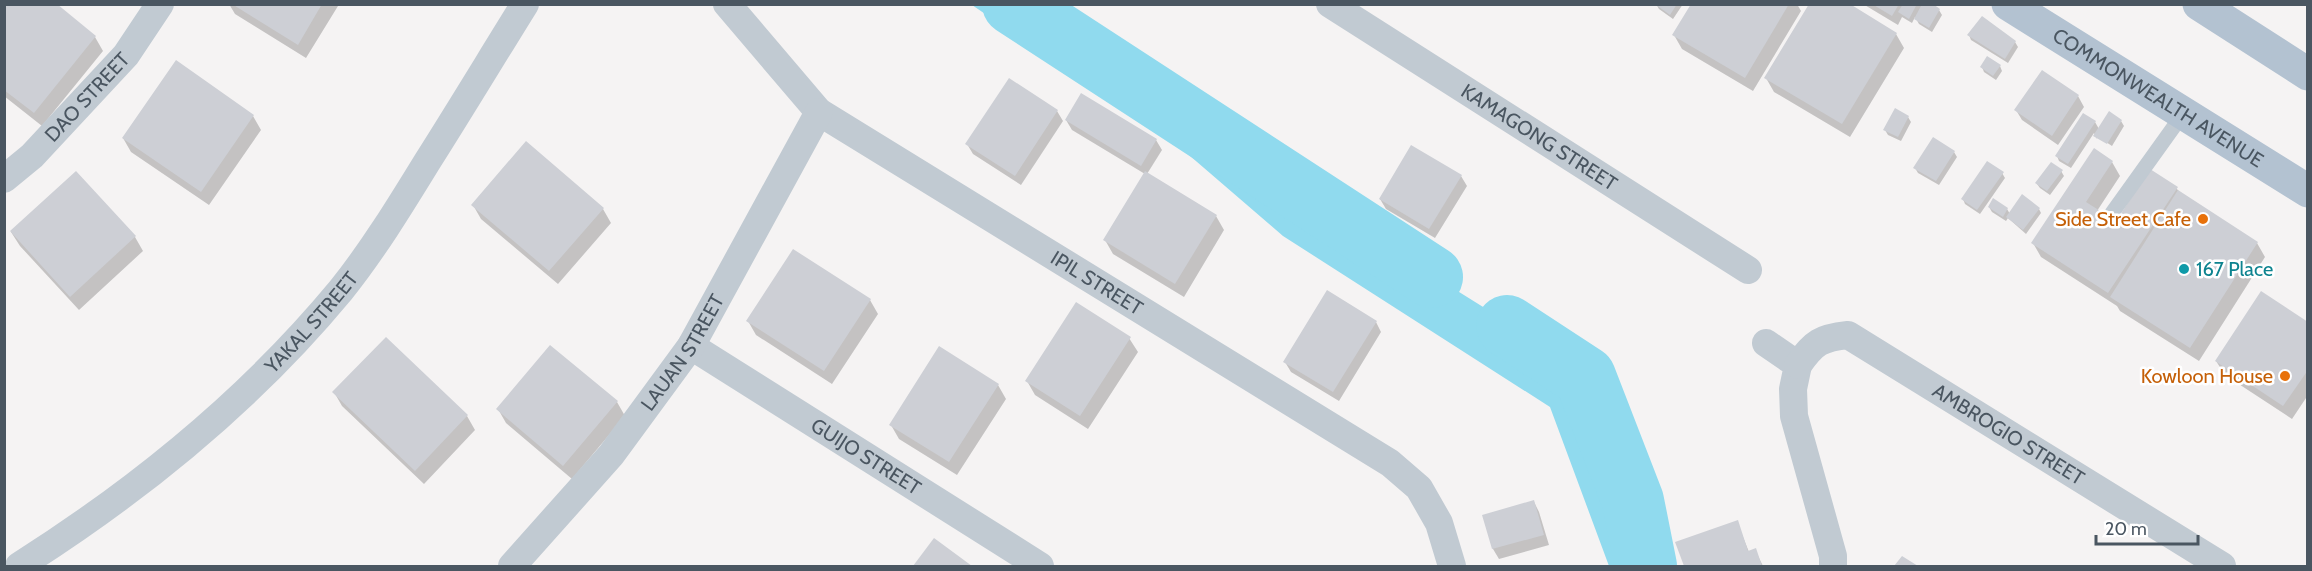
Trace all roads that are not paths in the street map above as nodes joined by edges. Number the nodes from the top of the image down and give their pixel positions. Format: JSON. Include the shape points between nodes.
{"nodes":[{"id":1,"x":160,"y":4,"type":"edge"},
{"id":2,"x":525,"y":4,"type":"edge"},
{"id":3,"x":727,"y":4,"type":"edge"},
{"id":4,"x":1330,"y":4,"type":"edge"},
{"id":5,"x":2008,"y":4,"type":"edge"},
{"id":6,"x":2199,"y":4,"type":"edge"},
{"id":7,"x":2307,"y":74,"type":"edge"},
{"id":8,"x":819,"y":112,"type":"junction"},
{"id":9,"x":2184,"y":114,"type":"junction"},
{"id":10,"x":4,"y":179,"type":"edge"},
{"id":11,"x":2307,"y":191,"type":"edge"},
{"id":12,"x":2112,"y":213,"type":"dead end"},
{"id":13,"x":1748,"y":270,"type":"dead end"},
{"id":14,"x":1766,"y":343,"type":"dead end"},
{"id":15,"x":691,"y":346,"type":"junction"},
{"id":16,"x":1798,"y":365,"type":"junction"},
{"id":17,"x":523,"y":564,"type":"edge"},
{"id":18,"x":19,"y":567,"type":"edge"},
{"id":19,"x":1040,"y":567,"type":"edge"},
{"id":20,"x":1452,"y":567,"type":"edge"},
{"id":21,"x":1833,"y":567,"type":"edge"},
{"id":22,"x":2222,"y":567,"type":"edge"}],
"edges":[{"from":1,"to":10,"type":"street","name":"DAO STREET","via":[[126,55],[32,156]]},
{"from":2,"to":18,"type":"street","name":"YAKAL STREET","via":[[386,229],[342,289],[287,351],[147,478]]},
{"from":3,"to":8,"type":"street","name":"IPIL STREET"},
{"from":4,"to":13,"type":"street","name":"KAMAGONG STREET"},
{"from":5,"to":9,"type":"main road","name":"COMMONWEALTH AVENUE"},
{"from":6,"to":7,"type":"main road"},
{"from":8,"to":15,"type":"street","name":"LAUAN STREET"},
{"from":8,"to":20,"type":"street","name":"IPIL STREET","via":[[1390,462],[1419,488],[1439,523]]},
{"from":9,"to":11,"type":"main road","name":"COMMONWEALTH AVENUE"},
{"from":9,"to":12,"type":"lane"},
{"from":14,"to":16,"type":"street"},
{"from":15,"to":17,"type":"street","name":"LAUAN STREET","via":[[611,455]]},
{"from":15,"to":19,"type":"street","name":"GUIJO STREET"},
{"from":16,"to":21,"type":"street","via":[[1793,389],[1794,416]]},
{"from":16,"to":22,"type":"street","name":"AMBROGIO STREET","via":[[1810,347],[1827,337],[1848,335]]}]}
